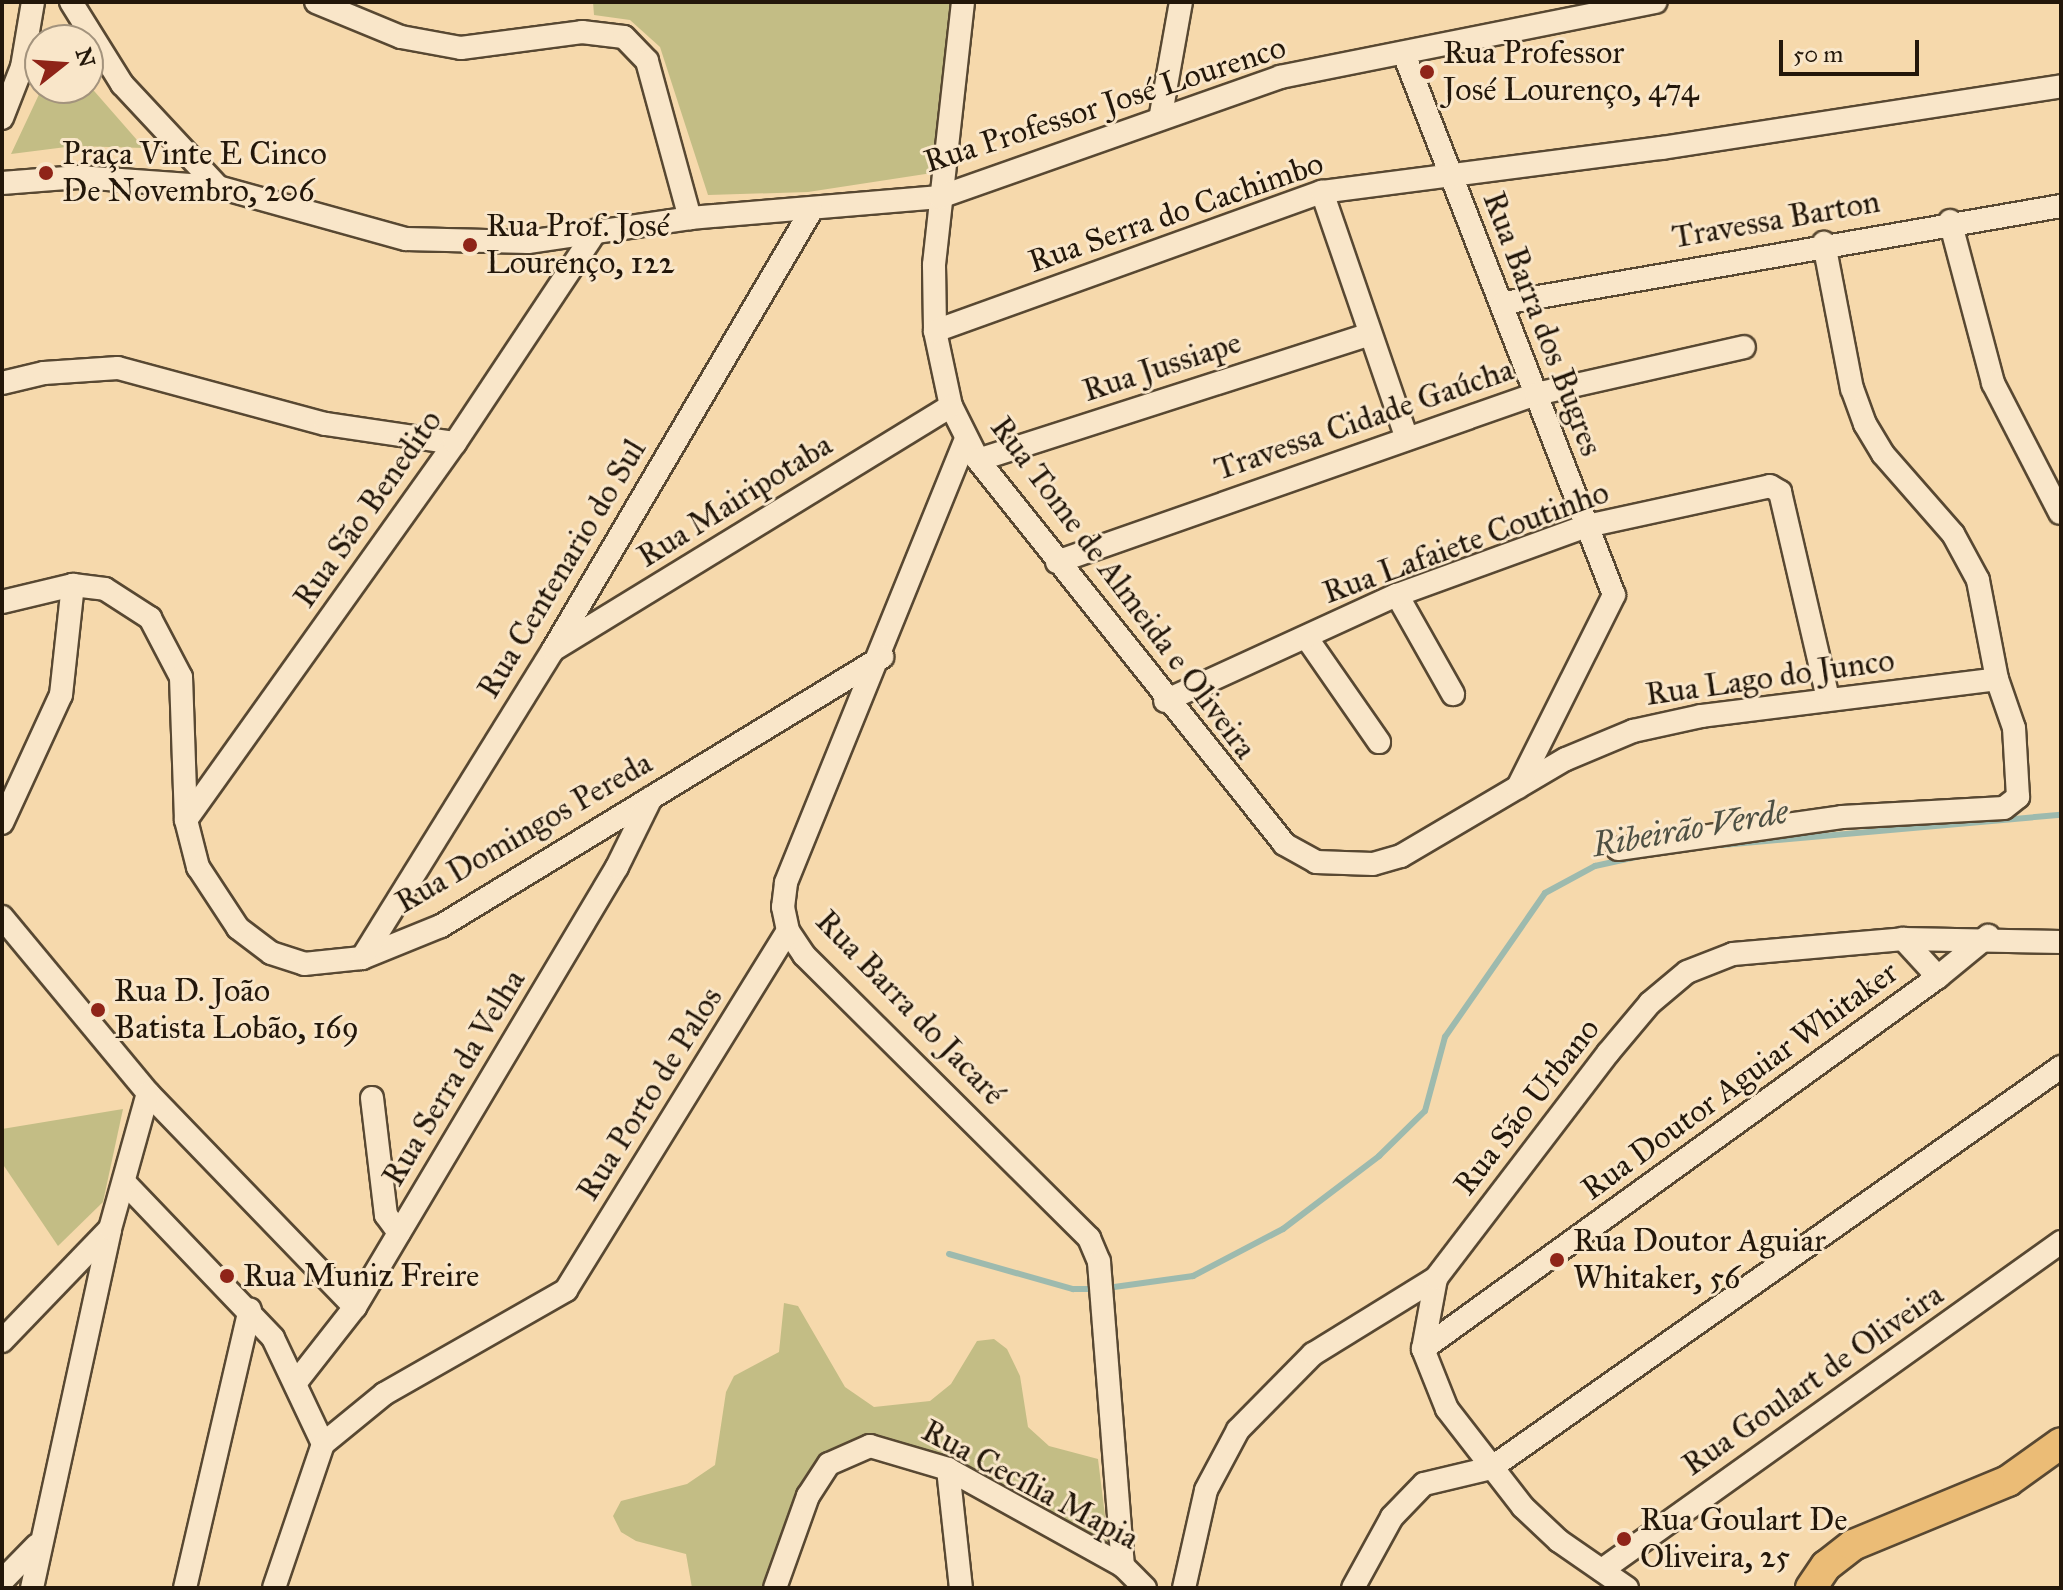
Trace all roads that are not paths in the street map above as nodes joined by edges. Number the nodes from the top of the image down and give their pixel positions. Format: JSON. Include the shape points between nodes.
{"nodes":[{"id":1,"x":33,"y":2,"type":"edge"},
{"id":2,"x":71,"y":2,"type":"edge"},
{"id":3,"x":963,"y":2,"type":"edge"},
{"id":4,"x":1181,"y":2,"type":"edge"},
{"id":5,"x":1656,"y":2,"type":"edge"},
{"id":6,"x":324,"y":4,"type":"edge"},
{"id":7,"x":1404,"y":54,"type":"junction"},
{"id":8,"x":2061,"y":86,"type":"edge"},
{"id":9,"x":1161,"y":114,"type":"junction"},
{"id":10,"x":2,"y":118,"type":"edge"},
{"id":11,"x":1448,"y":174,"type":"junction"},
{"id":12,"x":2,"y":183,"type":"edge"},
{"id":13,"x":218,"y":187,"type":"junction"},
{"id":14,"x":1322,"y":192,"type":"junction"},
{"id":15,"x":940,"y":197,"type":"junction"},
{"id":16,"x":2061,"y":206,"type":"edge"},
{"id":17,"x":811,"y":211,"type":"junction"},
{"id":18,"x":690,"y":218,"type":"junction"},
{"id":19,"x":1950,"y":221,"type":"junction"},
{"id":20,"x":596,"y":231,"type":"junction"},
{"id":21,"x":1824,"y":243,"type":"junction"},
{"id":22,"x":1504,"y":303,"type":"junction"},
{"id":23,"x":935,"y":331,"type":"junction"},
{"id":24,"x":1367,"y":335,"type":"junction"},
{"id":25,"x":1744,"y":347,"type":"dead end"},
{"id":26,"x":2,"y":383,"type":"edge"},
{"id":27,"x":1536,"y":394,"type":"junction"},
{"id":28,"x":951,"y":406,"type":"junction"},
{"id":29,"x":966,"y":439,"type":"junction"},
{"id":30,"x":1407,"y":439,"type":"junction"},
{"id":31,"x":455,"y":443,"type":"junction"},
{"id":32,"x":978,"y":460,"type":"junction"},
{"id":33,"x":2060,"y":513,"type":"edge"},
{"id":34,"x":1587,"y":526,"type":"junction"},
{"id":35,"x":1057,"y":562,"type":"junction"},
{"id":36,"x":73,"y":585,"type":"junction"},
{"id":37,"x":1397,"y":595,"type":"junction"},
{"id":38,"x":2,"y":602,"type":"edge"},
{"id":39,"x":1306,"y":637,"type":"junction"},
{"id":40,"x":553,"y":650,"type":"junction"},
{"id":41,"x":882,"y":657,"type":"junction"},
{"id":42,"x":1997,"y":679,"type":"junction"},
{"id":43,"x":1453,"y":694,"type":"dead end"},
{"id":44,"x":1828,"y":698,"type":"junction"},
{"id":45,"x":1165,"y":701,"type":"junction"},
{"id":46,"x":1379,"y":742,"type":"dead end"},
{"id":47,"x":1518,"y":787,"type":"junction"},
{"id":48,"x":651,"y":798,"type":"junction"},
{"id":49,"x":186,"y":820,"type":"junction"},
{"id":50,"x":2,"y":823,"type":"edge"},
{"id":51,"x":1618,"y":849,"type":"dead end"},
{"id":52,"x":2,"y":917,"type":"edge"},
{"id":53,"x":788,"y":931,"type":"junction"},
{"id":54,"x":1988,"y":936,"type":"junction"},
{"id":55,"x":1903,"y":939,"type":"junction"},
{"id":56,"x":2061,"y":942,"type":"edge"},
{"id":57,"x":362,"y":958,"type":"junction"},
{"id":58,"x":1938,"y":977,"type":"junction"},
{"id":59,"x":2061,"y":1067,"type":"edge"},
{"id":60,"x":148,"y":1093,"type":"junction"},
{"id":61,"x":372,"y":1098,"type":"dead end"},
{"id":62,"x":125,"y":1183,"type":"junction"},
{"id":63,"x":110,"y":1229,"type":"junction"},
{"id":64,"x":399,"y":1233,"type":"junction"},
{"id":65,"x":2058,"y":1253,"type":"edge"},
{"id":66,"x":1436,"y":1278,"type":"junction"},
{"id":67,"x":355,"y":1307,"type":"junction"},
{"id":68,"x":250,"y":1309,"type":"junction"},
{"id":69,"x":2,"y":1341,"type":"edge"},
{"id":70,"x":1423,"y":1349,"type":"junction"},
{"id":71,"x":297,"y":1381,"type":"junction"},
{"id":72,"x":2061,"y":1443,"type":"edge"},
{"id":73,"x":323,"y":1444,"type":"junction"},
{"id":74,"x":1491,"y":1468,"type":"junction"},
{"id":75,"x":948,"y":1469,"type":"junction"},
{"id":76,"x":36,"y":1546,"type":"junction"},
{"id":77,"x":1123,"y":1566,"type":"junction"},
{"id":78,"x":1602,"y":1570,"type":"junction"},
{"id":79,"x":1365,"y":1577,"type":"edge"},
{"id":80,"x":2,"y":1581,"type":"edge"},
{"id":81,"x":32,"y":1588,"type":"edge"},
{"id":82,"x":185,"y":1588,"type":"edge"},
{"id":83,"x":274,"y":1588,"type":"edge"},
{"id":84,"x":775,"y":1588,"type":"edge"},
{"id":85,"x":961,"y":1588,"type":"edge"},
{"id":86,"x":1145,"y":1588,"type":"edge"},
{"id":87,"x":1184,"y":1588,"type":"edge"},
{"id":88,"x":1353,"y":1588,"type":"edge"},
{"id":89,"x":1627,"y":1588,"type":"edge"},
{"id":90,"x":1811,"y":1588,"type":"edge"}],
"edges":[{"from":1,"to":10,"type":"street","via":[[22,67]]},
{"from":2,"to":13,"type":"street","via":[[122,84]]},
{"from":3,"to":15,"type":"street","name":"Rua Tome de Almeida e Oliveira"},
{"from":4,"to":9,"type":"street"},
{"from":5,"to":7,"type":"street","name":"Rua Professor José Lourenco"},
{"from":6,"to":18,"type":"street","via":[[401,37],[461,48],[582,32],[624,37],[647,61]]},
{"from":7,"to":9,"type":"street","name":"Rua Professor José Lourenco","via":[[1280,77]]},
{"from":7,"to":11,"type":"street","name":"Rua Barra dos Bugres"},
{"from":8,"to":11,"type":"street","name":"Rua Serra do Cachimbo"},
{"from":9,"to":15,"type":"street","name":"Rua Professor José Lourenco"},
{"from":11,"to":14,"type":"street","name":"Rua Serra do Cachimbo"},
{"from":11,"to":22,"type":"street","name":"Rua Barra dos Bugres"},
{"from":12,"to":13,"type":"street","name":"Rua Professor José Lourenco","via":[[79,177]]},
{"from":13,"to":20,"type":"street","name":"Rua Professor José Lourenco","via":[[406,239],[528,242]]},
{"from":14,"to":23,"type":"street","name":"Rua Serra do Cachimbo"},
{"from":14,"to":24,"type":"street"},
{"from":15,"to":17,"type":"street","name":"Rua Professor José Lourenco"},
{"from":15,"to":23,"type":"street","name":"Rua Tome de Almeida e Oliveira"},
{"from":16,"to":19,"type":"street","name":"Travessa Barton"},
{"from":17,"to":18,"type":"street","name":"Rua Professor José Lourenco"},
{"from":17,"to":40,"type":"street","name":"Rua Centenario do Sul"},
{"from":18,"to":20,"type":"street","name":"Rua Professor José Lourenco"},
{"from":19,"to":21,"type":"street","name":"Travessa Barton"},
{"from":19,"to":33,"type":"street","via":[[1993,383]]},
{"from":20,"to":31,"type":"street","name":"Rua São Benedito"},
{"from":21,"to":22,"type":"street","name":"Travessa Barton"},
{"from":21,"to":42,"type":"street","via":[[1852,389],[1865,424],[1969,558]]},
{"from":22,"to":27,"type":"street","name":"Rua Barra dos Bugres"},
{"from":23,"to":28,"type":"street","name":"Rua Tome de Almeida e Oliveira"},
{"from":24,"to":30,"type":"street"},
{"from":24,"to":32,"type":"street","name":"Rua Jussiape"},
{"from":25,"to":27,"type":"street","name":"Travessa Cidade Gaúcha"},
{"from":26,"to":31,"type":"street","via":[[44,373],[118,368],[326,424]]},
{"from":27,"to":30,"type":"street","name":"Travessa Cidade Gaúcha"},
{"from":27,"to":34,"type":"street","name":"Rua Barra dos Bugres"},
{"from":28,"to":29,"type":"street","name":"Rua Tome de Almeida e Oliveira"},
{"from":28,"to":40,"type":"street","name":"Rua Mairipotaba"},
{"from":29,"to":32,"type":"street","name":"Rua Tome de Almeida e Oliveira"},
{"from":29,"to":41,"type":"street","name":"Rua Barra do Jacaré"},
{"from":30,"to":35,"type":"street","name":"Travessa Cidade Gaúcha"},
{"from":31,"to":49,"type":"street","name":"Rua São Benedito"},
{"from":32,"to":35,"type":"street","name":"Rua Tome de Almeida e Oliveira"},
{"from":34,"to":37,"type":"street","name":"Rua Lafaiete Coutinho"},
{"from":34,"to":44,"type":"street","name":"Rua Lafaiete Coutinho","via":[[1776,488]]},
{"from":34,"to":47,"type":"street","name":"Rua Barra dos Bugres","via":[[1611,578],[1611,612]]},
{"from":35,"to":45,"type":"street","name":"Rua Tome de Almeida e Oliveira"},
{"from":36,"to":38,"type":"street","name":"Rua Domingos Pereda"},
{"from":36,"to":49,"type":"street","name":"Rua Domingos Pereda","via":[[105,589],[131,602],[170,647],[181,677]]},
{"from":36,"to":50,"type":"street","via":[[61,695]]},
{"from":37,"to":39,"type":"street","name":"Rua Lafaiete Coutinho"},
{"from":37,"to":43,"type":"street"},
{"from":39,"to":45,"type":"street","name":"Rua Lafaiete Coutinho"},
{"from":39,"to":46,"type":"street"},
{"from":40,"to":57,"type":"street","name":"Rua Centenario do Sul"},
{"from":41,"to":48,"type":"street","name":"Rua Domingos Pereda"},
{"from":41,"to":53,"type":"street","name":"Rua Barra do Jacaré","via":[[786,883]]},
{"from":42,"to":44,"type":"street","name":"Rua Lago do Junco"},
{"from":42,"to":51,"type":"street","via":[[2014,728],[2018,797],[2011,806],[1842,817]]},
{"from":44,"to":47,"type":"street","name":"Rua Lago do Junco","via":[[1633,731]]},
{"from":45,"to":47,"type":"street","name":"Rua Tome de Almeida e Oliveira","via":[[1254,813],[1284,844],[1316,862],[1342,868],[1401,856]]},
{"from":48,"to":57,"type":"street","name":"Rua Domingos Pereda","via":[[441,926]]},
{"from":48,"to":64,"type":"street","name":"Rua Serra da Velha","via":[[617,867]]},
{"from":49,"to":57,"type":"street","name":"Rua Domingos Pereda","via":[[198,867],[238,928],[271,953],[304,964]]},
{"from":52,"to":60,"type":"street"},
{"from":53,"to":73,"type":"street","name":"Rua Porto de Palos","via":[[566,1290],[384,1394]]},
{"from":53,"to":77,"type":"street","name":"Rua Barra do Jacaré","via":[[832,983],[1089,1238],[1099,1262]]},
{"from":54,"to":55,"type":"street","name":"Rua São Urbano"},
{"from":54,"to":56,"type":"street","name":"Rua São Urbano"},
{"from":54,"to":58,"type":"street","name":"Rua Doutor Aguiar Whitaker"},
{"from":55,"to":58,"type":"street","name":"Rua Doutor Aguiar Whitaker"},
{"from":55,"to":66,"type":"street","name":"Rua São Urbano","via":[[1733,954],[1687,972],[1650,1003],[1608,1053]]},
{"from":58,"to":70,"type":"street","name":"Rua Doutor Aguiar Whitaker"},
{"from":59,"to":74,"type":"street"},
{"from":60,"to":62,"type":"street"},
{"from":60,"to":67,"type":"street"},
{"from":61,"to":64,"type":"street","via":[[386,1215]]},
{"from":62,"to":63,"type":"street"},
{"from":62,"to":68,"type":"street"},
{"from":63,"to":69,"type":"street"},
{"from":63,"to":76,"type":"street"},
{"from":64,"to":67,"type":"street","name":"Rua Serra da Velha"},
{"from":65,"to":78,"type":"street","name":"Rua Goulart de Oliveira"},
{"from":66,"to":70,"type":"street","name":"Rua São Urbano"},
{"from":66,"to":87,"type":"street","via":[[1313,1354],[1246,1420],[1206,1490]]},
{"from":67,"to":71,"type":"street","name":"Rua Serra da Velha"},
{"from":68,"to":71,"type":"street"},
{"from":68,"to":82,"type":"street"},
{"from":70,"to":74,"type":"street","name":"Rua São Urbano","via":[[1435,1390]]},
{"from":71,"to":73,"type":"street"},
{"from":72,"to":90,"type":"main road","via":[[2008,1481],[1853,1545],[1826,1566]]},
{"from":73,"to":83,"type":"street"},
{"from":74,"to":78,"type":"street","name":"Rua São Urbano","via":[[1559,1541]]},
{"from":74,"to":79,"type":"street","via":[[1424,1484],[1392,1517]]},
{"from":75,"to":77,"type":"street","name":"Rua Cecília Mapia"},
{"from":75,"to":84,"type":"street","name":"Rua Cecília Mapia","via":[[870,1446],[829,1464],[808,1496]]},
{"from":75,"to":85,"type":"street"},
{"from":76,"to":80,"type":"street"},
{"from":76,"to":81,"type":"street"},
{"from":77,"to":86,"type":"street","name":"Rua Cecília Mapia"},
{"from":78,"to":89,"type":"street","name":"Rua São Urbano"},
{"from":79,"to":88,"type":"street"}]}
